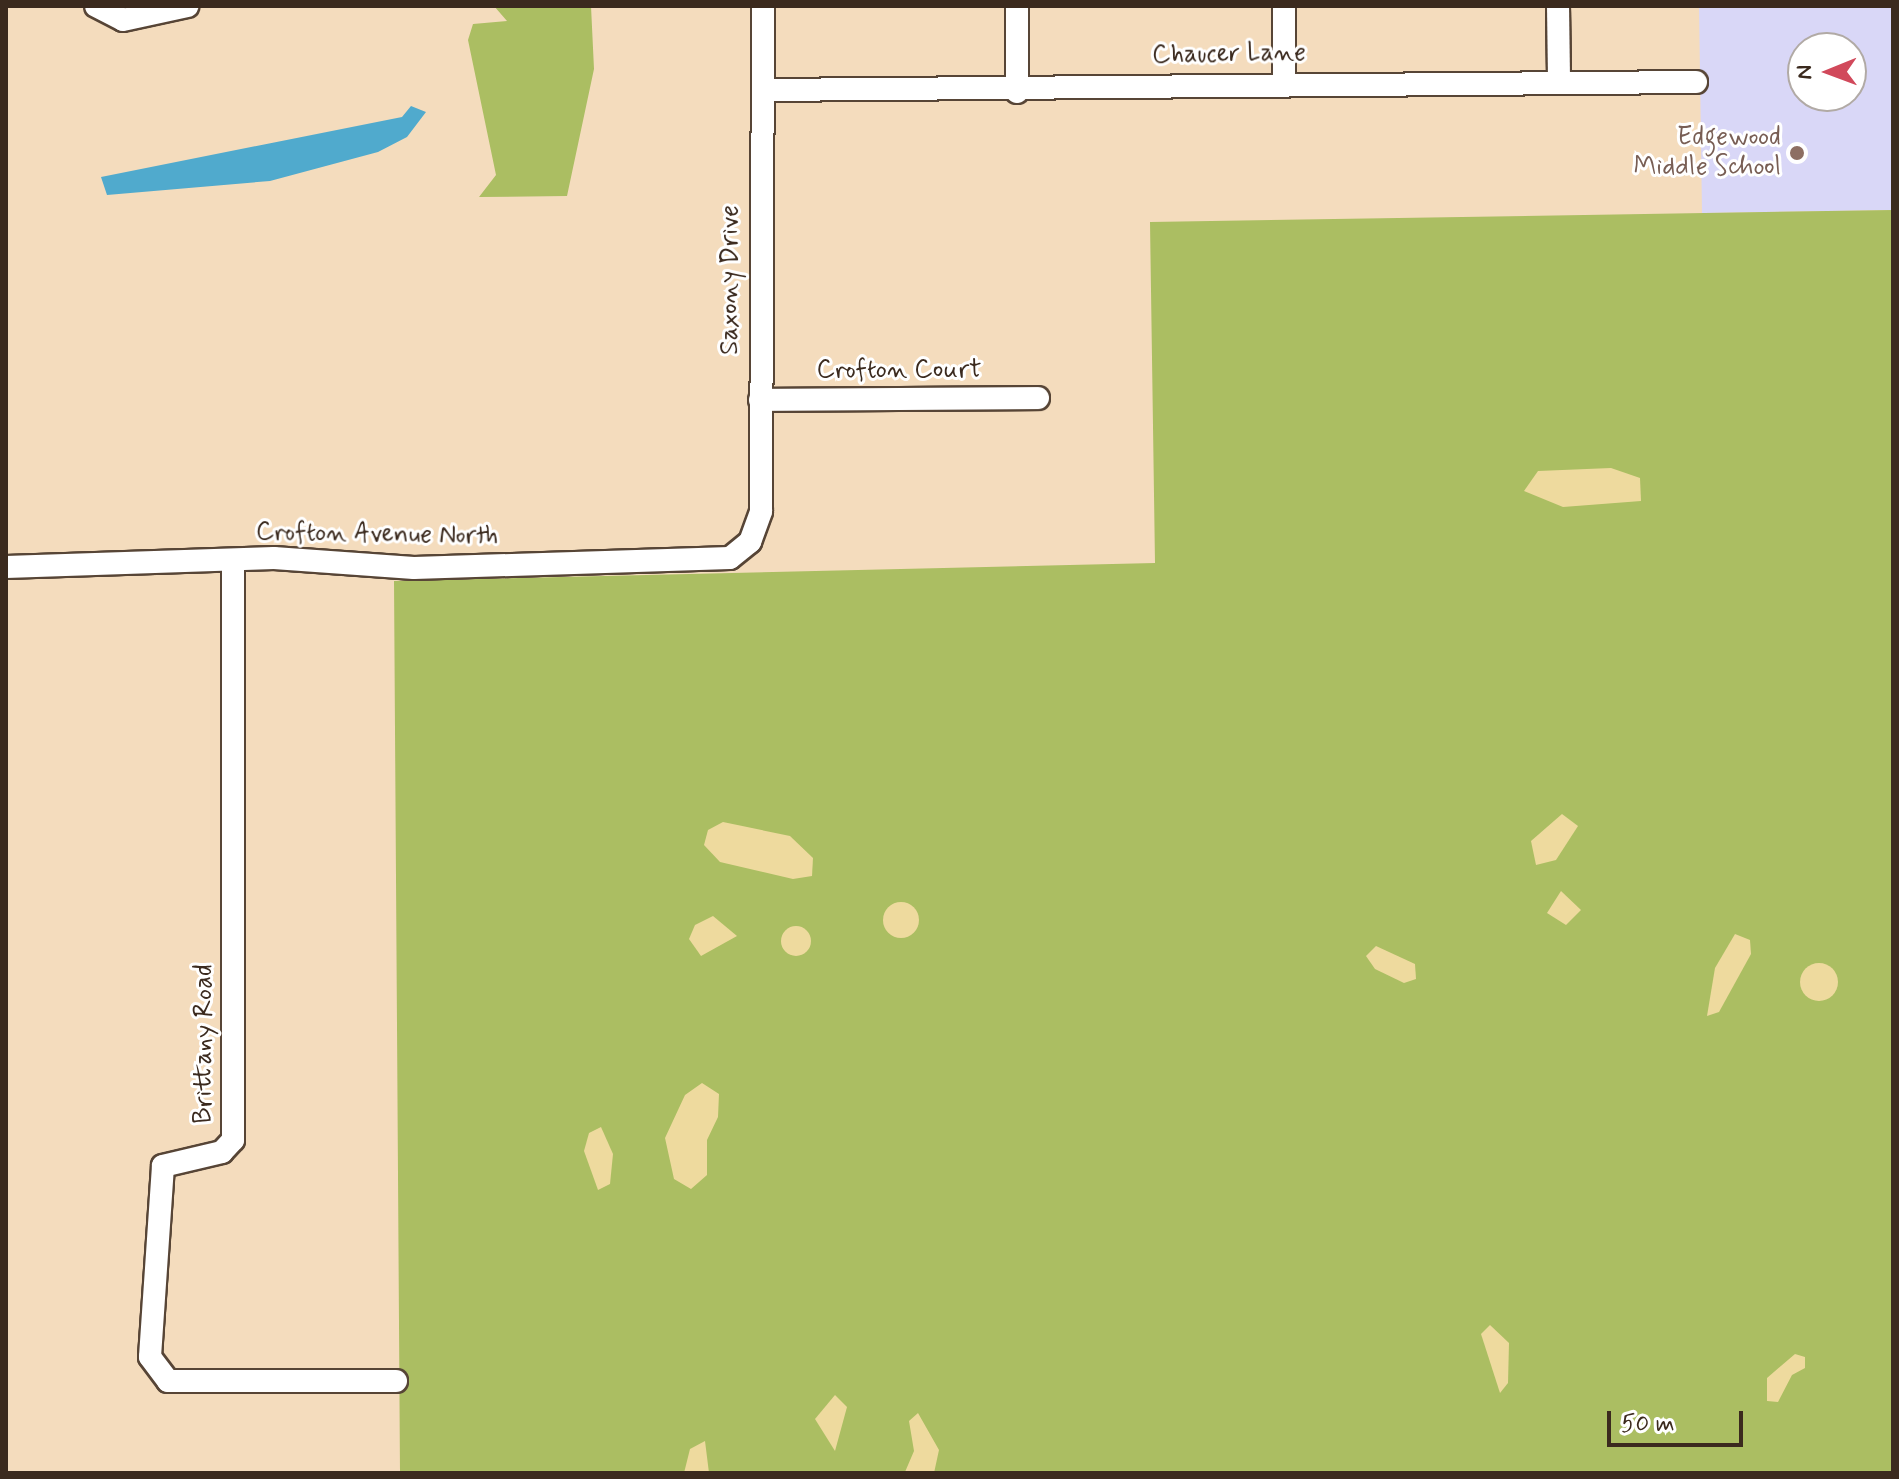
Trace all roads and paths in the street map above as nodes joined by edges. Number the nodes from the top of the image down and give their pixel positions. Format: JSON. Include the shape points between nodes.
{"nodes":[{"id":1,"x":96,"y":6,"type":"edge"},
{"id":2,"x":188,"y":6,"type":"edge"},
{"id":3,"x":763,"y":6,"type":"edge"},
{"id":4,"x":1017,"y":6,"type":"edge"},
{"id":5,"x":1284,"y":6,"type":"edge"},
{"id":6,"x":1558,"y":6,"type":"edge"},
{"id":7,"x":1559,"y":79,"type":"junction"},
{"id":8,"x":1284,"y":82,"type":"junction"},
{"id":9,"x":1696,"y":82,"type":"dead end"},
{"id":10,"x":763,"y":90,"type":"junction"},
{"id":11,"x":1017,"y":92,"type":"junction"},
{"id":12,"x":1038,"y":398,"type":"dead end"},
{"id":13,"x":760,"y":400,"type":"junction"},
{"id":14,"x":743,"y":548,"type":"joint"},
{"id":15,"x":233,"y":561,"type":"junction"},
{"id":16,"x":6,"y":567,"type":"edge"},
{"id":17,"x":396,"y":1381,"type":"dead end"}],
"edges":[{"from":1,"to":2,"type":"street","via":[[123,20]]},
{"from":3,"to":10,"type":"street","name":"Saxony Drive"},
{"from":4,"to":11,"type":"street"},
{"from":5,"to":8,"type":"street"},
{"from":6,"to":7,"type":"street"},
{"from":7,"to":8,"type":"street","name":"Chaucer Lane"},
{"from":7,"to":9,"type":"street","name":"Chaucer Lane"},
{"from":8,"to":11,"type":"street","name":"Chaucer Lane"},
{"from":10,"to":11,"type":"street","name":"Chaucer Lane"},
{"from":10,"to":13,"type":"street","name":"Saxony Drive"},
{"from":12,"to":13,"type":"street","name":"Crofton Court"},
{"from":13,"to":14,"type":"street","name":"Saxony Drive","via":[[761,511]]},
{"from":14,"to":15,"type":"street","name":"Crofton Avenue North","via":[[708,563],[414,568]]},
{"from":15,"to":16,"type":"street","name":"Crofton Avenue North"},
{"from":15,"to":17,"type":"street","name":"Brittany Road","via":[[233,1140],[222,1152],[163,1166],[150,1357],[168,1381]]}]}
